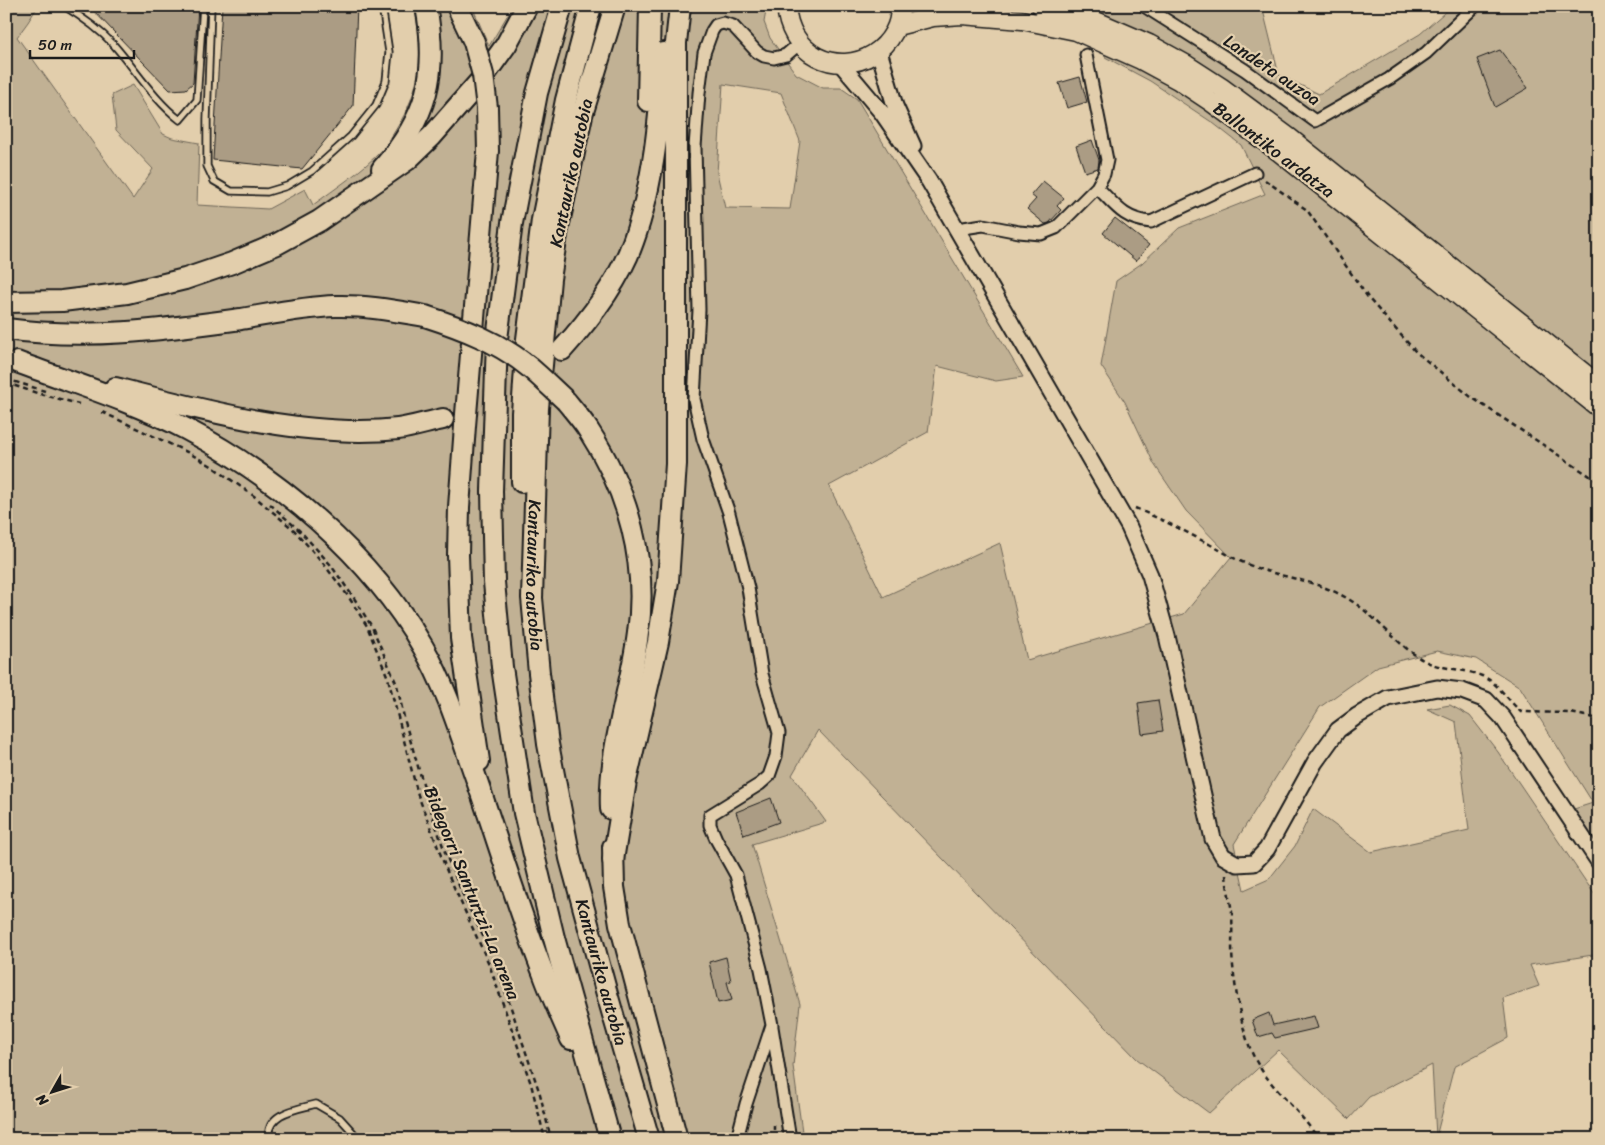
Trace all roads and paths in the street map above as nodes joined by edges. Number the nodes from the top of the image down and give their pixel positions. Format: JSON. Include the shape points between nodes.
{"nodes":[{"id":1,"x":64,"y":6,"type":"edge"},
{"id":2,"x":203,"y":6,"type":"edge"},
{"id":3,"x":211,"y":6,"type":"edge"},
{"id":4,"x":382,"y":6,"type":"edge"},
{"id":5,"x":426,"y":6,"type":"edge"},
{"id":6,"x":457,"y":6,"type":"edge"},
{"id":7,"x":527,"y":6,"type":"edge"},
{"id":8,"x":562,"y":6,"type":"edge"},
{"id":9,"x":591,"y":6,"type":"edge"},
{"id":10,"x":615,"y":6,"type":"edge"},
{"id":11,"x":650,"y":6,"type":"edge"},
{"id":12,"x":667,"y":6,"type":"edge"},
{"id":13,"x":680,"y":6,"type":"edge"},
{"id":14,"x":900,"y":6,"type":"edge"},
{"id":15,"x":1041,"y":6,"type":"edge"},
{"id":16,"x":1144,"y":6,"type":"edge"},
{"id":17,"x":1475,"y":6,"type":"edge"},
{"id":18,"x":785,"y":8,"type":"edge"},
{"id":19,"x":897,"y":26,"type":"junction"},
{"id":20,"x":800,"y":43,"type":"junction"},
{"id":21,"x":879,"y":52,"type":"junction"},
{"id":22,"x":1086,"y":55,"type":"dead end"},
{"id":23,"x":841,"y":64,"type":"junction"},
{"id":24,"x":1255,"y":173,"type":"joint"},
{"id":25,"x":929,"y":181,"type":"junction"},
{"id":26,"x":648,"y":183,"type":"junction"},
{"id":27,"x":1097,"y":187,"type":"junction"},
{"id":28,"x":364,"y":190,"type":"junction"},
{"id":29,"x":958,"y":229,"type":"junction"},
{"id":30,"x":6,"y":302,"type":"edge"},
{"id":31,"x":6,"y":328,"type":"edge"},
{"id":32,"x":562,"y":350,"type":"tunnel mouth"},
{"id":33,"x":12,"y":360,"type":"edge"},
{"id":34,"x":6,"y":379,"type":"edge"},
{"id":35,"x":6,"y":383,"type":"edge"},
{"id":36,"x":1599,"y":385,"type":"edge"},
{"id":37,"x":82,"y":401,"type":"dead end"},
{"id":38,"x":84,"y":406,"type":"dead end"},
{"id":39,"x":98,"y":408,"type":"dead end"},
{"id":40,"x":1599,"y":408,"type":"edge"},
{"id":41,"x":101,"y":412,"type":"dead end"},
{"id":42,"x":443,"y":419,"type":"tunnel mouth"},
{"id":43,"x":1599,"y":482,"type":"edge"},
{"id":44,"x":1113,"y":500,"type":"junction"},
{"id":45,"x":532,"y":598,"type":"junction"},
{"id":46,"x":1599,"y":719,"type":"edge"},
{"id":47,"x":488,"y":814,"type":"junction"},
{"id":48,"x":1226,"y":858,"type":"junction"},
{"id":49,"x":613,"y":860,"type":"junction"},
{"id":50,"x":1599,"y":862,"type":"edge"},
{"id":51,"x":772,"y":1025,"type":"junction"},
{"id":52,"x":603,"y":1116,"type":"junction"},
{"id":53,"x":269,"y":1139,"type":"edge"},
{"id":54,"x":359,"y":1139,"type":"edge"},
{"id":55,"x":545,"y":1139,"type":"edge"},
{"id":56,"x":551,"y":1139,"type":"edge"},
{"id":57,"x":610,"y":1139,"type":"edge"},
{"id":58,"x":649,"y":1139,"type":"edge"},
{"id":59,"x":677,"y":1139,"type":"edge"},
{"id":60,"x":737,"y":1139,"type":"edge"},
{"id":61,"x":790,"y":1139,"type":"edge"},
{"id":62,"x":1318,"y":1139,"type":"edge"}],
"edges":[{"from":1,"to":2,"type":"lane","via":[[89,22],[113,44],[155,97],[180,120],[197,100]]},
{"from":3,"to":4,"type":"lane","via":[[207,166],[214,181],[231,192],[267,192],[287,186],[312,171],[351,136],[376,105],[386,81],[389,52]]},
{"from":5,"to":28,"type":"highway","via":[[432,64],[428,90],[419,115],[397,151]]},
{"from":6,"to":47,"type":"highway","bridge":true,"via":[[474,42],[484,75],[487,108],[488,151],[459,506],[458,555],[462,638]]},
{"from":7,"to":28,"type":"highway","via":[[506,45],[457,108],[407,160]]},
{"from":8,"to":52,"type":"highway","name":"Kantauriko autobia","via":[[535,102],[512,223],[497,339],[492,491],[494,582],[502,667],[524,813]]},
{"from":9,"to":45,"type":"highway","via":[[566,100],[542,220],[527,338],[522,413],[522,494]]},
{"from":10,"to":45,"type":"highway","name":"Kantauriko autobia","via":[[582,114],[550,278],[538,408]]},
{"from":11,"to":26,"type":"highway"},
{"from":12,"to":26,"type":"highway","via":[[660,116]]},
{"from":13,"to":49,"type":"highway","via":[[676,52],[676,464],[668,581],[658,642],[626,781]]},
{"from":14,"to":19,"type":"main road"},
{"from":15,"to":36,"type":"main road","name":"Ballontiko ardatza","via":[[1082,15],[1149,44],[1221,87],[1290,138]]},
{"from":16,"to":17,"type":"street","name":"Landeta auzoa","via":[[1245,70],[1315,121],[1389,79],[1426,53]]},
{"from":18,"to":20,"type":"main road","via":[[791,29]]},
{"from":19,"to":21,"type":"main road"},
{"from":19,"to":40,"type":"main road","name":"Ballontiko ardatza","via":[[933,16],[962,14],[1022,20],[1076,32],[1149,64],[1211,102],[1279,152]]},
{"from":20,"to":23,"type":"main road","via":[[818,58]]},
{"from":20,"to":51,"type":"street","via":[[786,55],[764,56],[733,26],[716,25],[704,53],[695,147],[699,310],[694,400],[703,439],[729,513],[748,588],[762,674],[779,733],[769,776],[710,815],[710,825],[736,875]]},
{"from":21,"to":23,"type":"main road","via":[[854,63]]},
{"from":21,"to":25,"type":"street","via":[[895,106]]},
{"from":22,"to":27,"type":"street","via":[[1107,160]]},
{"from":23,"to":25,"type":"street","via":[[883,114]]},
{"from":24,"to":27,"type":"street","via":[[1151,222],[1137,221],[1123,213]]},
{"from":24,"to":43,"type":"path","via":[[1307,210],[1369,299],[1416,352],[1471,397]]},
{"from":25,"to":29,"type":"street"},
{"from":26,"to":32,"type":"highway","via":[[632,244],[614,281]]},
{"from":27,"to":29,"type":"street","via":[[1056,228],[1041,234],[983,225]]},
{"from":28,"to":30,"type":"highway","via":[[319,221],[277,244],[186,279],[127,293],[62,302]]},
{"from":29,"to":44,"type":"street"},
{"from":31,"to":49,"type":"highway","bridge":true,"via":[[35,333],[126,333],[335,306],[382,308],[456,326],[491,342],[528,366],[566,401],[589,430],[618,485],[636,544],[641,590],[638,633],[617,736],[611,789]]},
{"from":33,"to":42,"type":"highway","via":[[180,404],[282,424],[372,430]]},
{"from":33,"to":47,"type":"highway","via":[[184,428],[281,488],[322,524],[363,565],[424,647]]},
{"from":34,"to":37,"type":"path"},
{"from":35,"to":38,"type":"path"},
{"from":39,"to":56,"type":"path","via":[[212,462],[259,495],[301,532],[330,564],[354,598],[372,628],[397,685],[431,811],[462,894],[505,990],[540,1094]]},
{"from":41,"to":55,"type":"path","name":"Bidegorri Santurtzi-La arena","via":[[187,452],[254,496],[294,530],[323,563],[367,626],[388,678],[418,795],[448,874],[489,964],[531,1084]]},
{"from":44,"to":46,"type":"path","via":[[1153,516],[1245,564],[1326,587],[1365,610],[1425,661],[1484,676],[1521,712],[1564,712]]},
{"from":44,"to":48,"type":"street","via":[[1150,575],[1214,839]]},
{"from":45,"to":58,"type":"highway","name":"Kantauriko autobia","via":[[548,744],[570,858]]},
{"from":47,"to":52,"type":"highway","via":[[544,975]]},
{"from":48,"to":50,"type":"street","via":[[1237,864],[1254,863],[1267,849],[1315,762],[1338,730],[1388,698],[1437,688],[1462,691],[1486,700],[1503,718]]},
{"from":48,"to":62,"type":"path","via":[[1233,965],[1240,1013],[1250,1047],[1257,1062]]},
{"from":49,"to":59,"type":"highway","via":[[620,924]]},
{"from":51,"to":60,"type":"street"},
{"from":51,"to":61,"type":"street"},
{"from":52,"to":57,"type":"highway","name":"Kantauriko autobia"},
{"from":53,"to":54,"type":"lane","via":[[270,1125],[280,1114],[316,1104],[340,1118]]}]}
